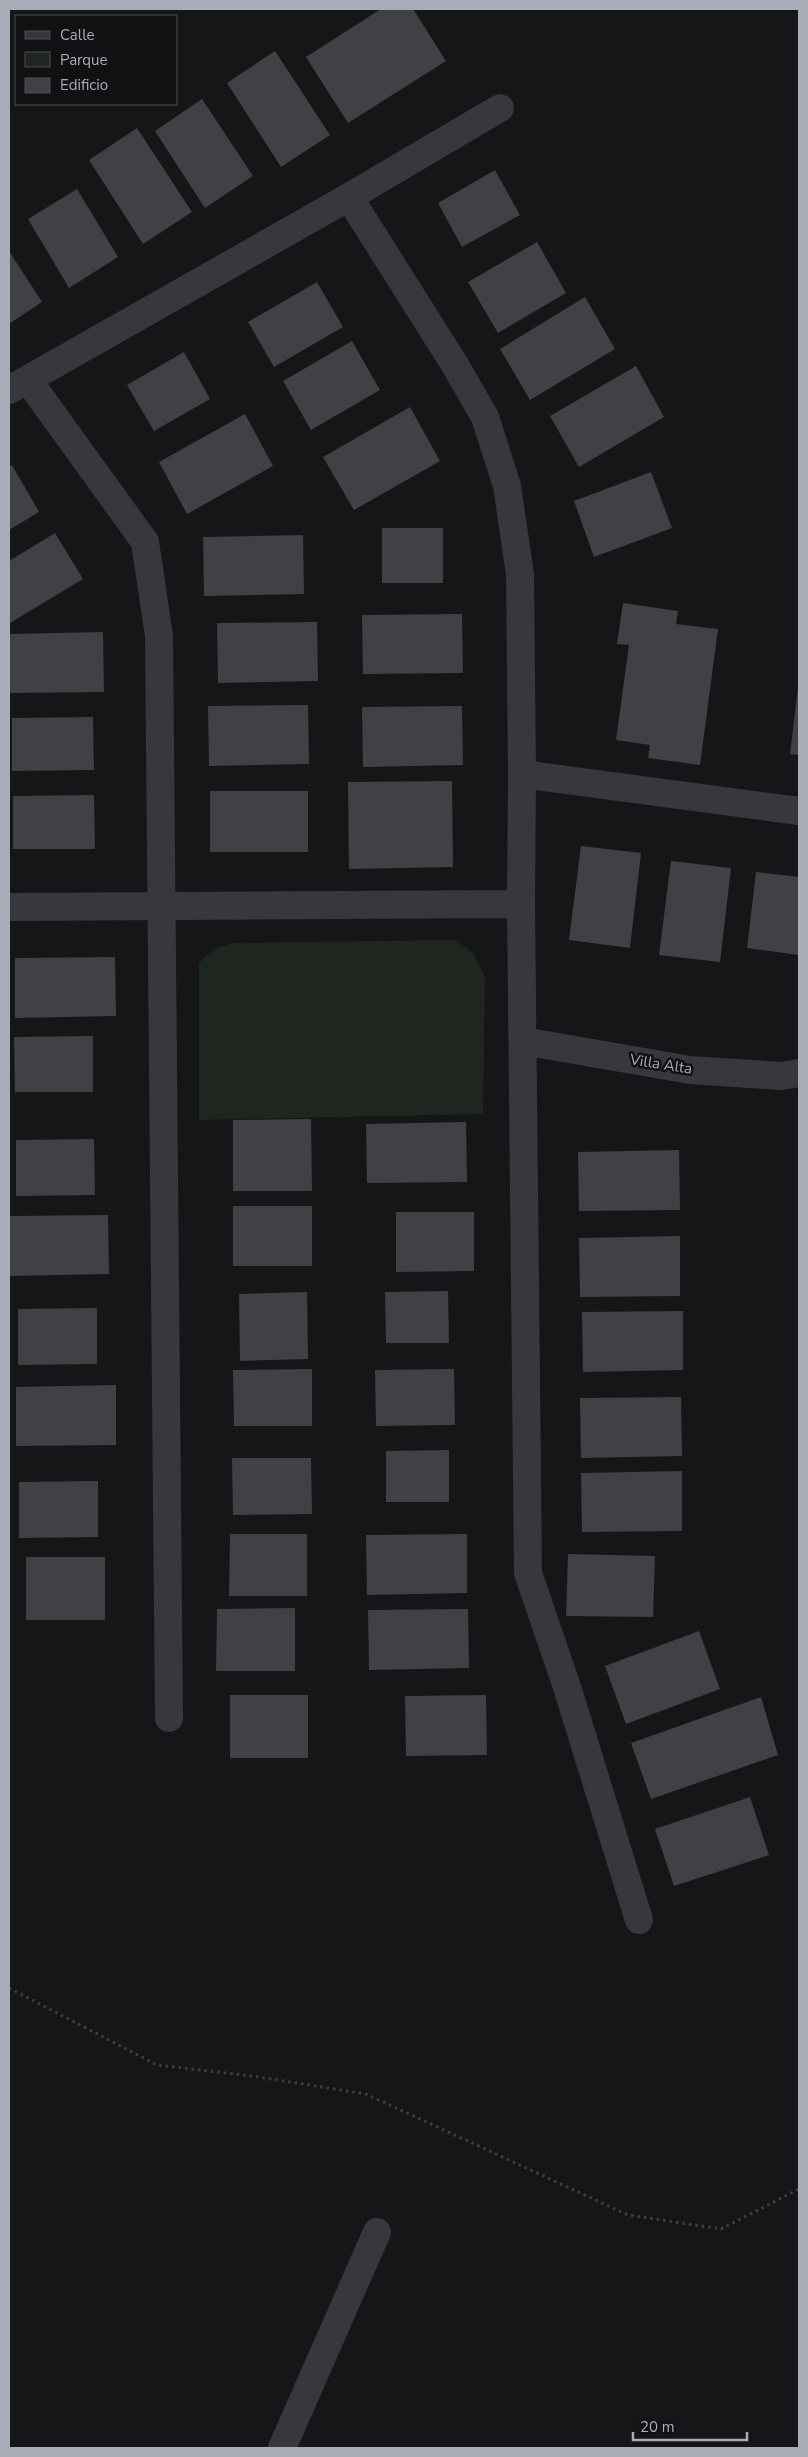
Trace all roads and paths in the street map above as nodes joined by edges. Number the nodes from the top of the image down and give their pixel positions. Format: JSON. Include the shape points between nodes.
{"nodes":[{"id":1,"x":500,"y":108,"type":"dead end"},
{"id":2,"x":349,"y":197,"type":"junction"},
{"id":3,"x":19,"y":385,"type":"edge"},
{"id":4,"x":522,"y":774,"type":"junction"},
{"id":5,"x":799,"y":811,"type":"edge"},
{"id":6,"x":521,"y":904,"type":"junction"},
{"id":7,"x":9,"y":907,"type":"edge"},
{"id":8,"x":163,"y":907,"type":"junction"},
{"id":9,"x":523,"y":1041,"type":"junction"},
{"id":10,"x":799,"y":1074,"type":"edge"},
{"id":11,"x":169,"y":1718,"type":"dead end"},
{"id":12,"x":639,"y":1920,"type":"dead end"},
{"id":13,"x":9,"y":1988,"type":"edge"},
{"id":14,"x":799,"y":2189,"type":"edge"},
{"id":15,"x":377,"y":2232,"type":"dead end"},
{"id":16,"x":282,"y":2448,"type":"edge"}],
"edges":[{"from":1,"to":2,"type":"street"},
{"from":2,"to":3,"type":"street"},
{"from":2,"to":4,"type":"street","via":[[456,365],[485,417],[507,486],[520,574]]},
{"from":3,"to":8,"type":"street","via":[[145,542],[159,636]]},
{"from":4,"to":5,"type":"street"},
{"from":4,"to":6,"type":"street"},
{"from":6,"to":8,"type":"street"},
{"from":6,"to":9,"type":"street"},
{"from":7,"to":8,"type":"street"},
{"from":8,"to":11,"type":"street"},
{"from":9,"to":10,"type":"street","name":"Villa Alta","via":[[690,1070],[780,1076]]},
{"from":9,"to":12,"type":"street","via":[[528,1573]]},
{"from":13,"to":14,"type":"path","via":[[157,2065],[366,2094],[628,2215],[722,2229]]},
{"from":15,"to":16,"type":"street"}]}
